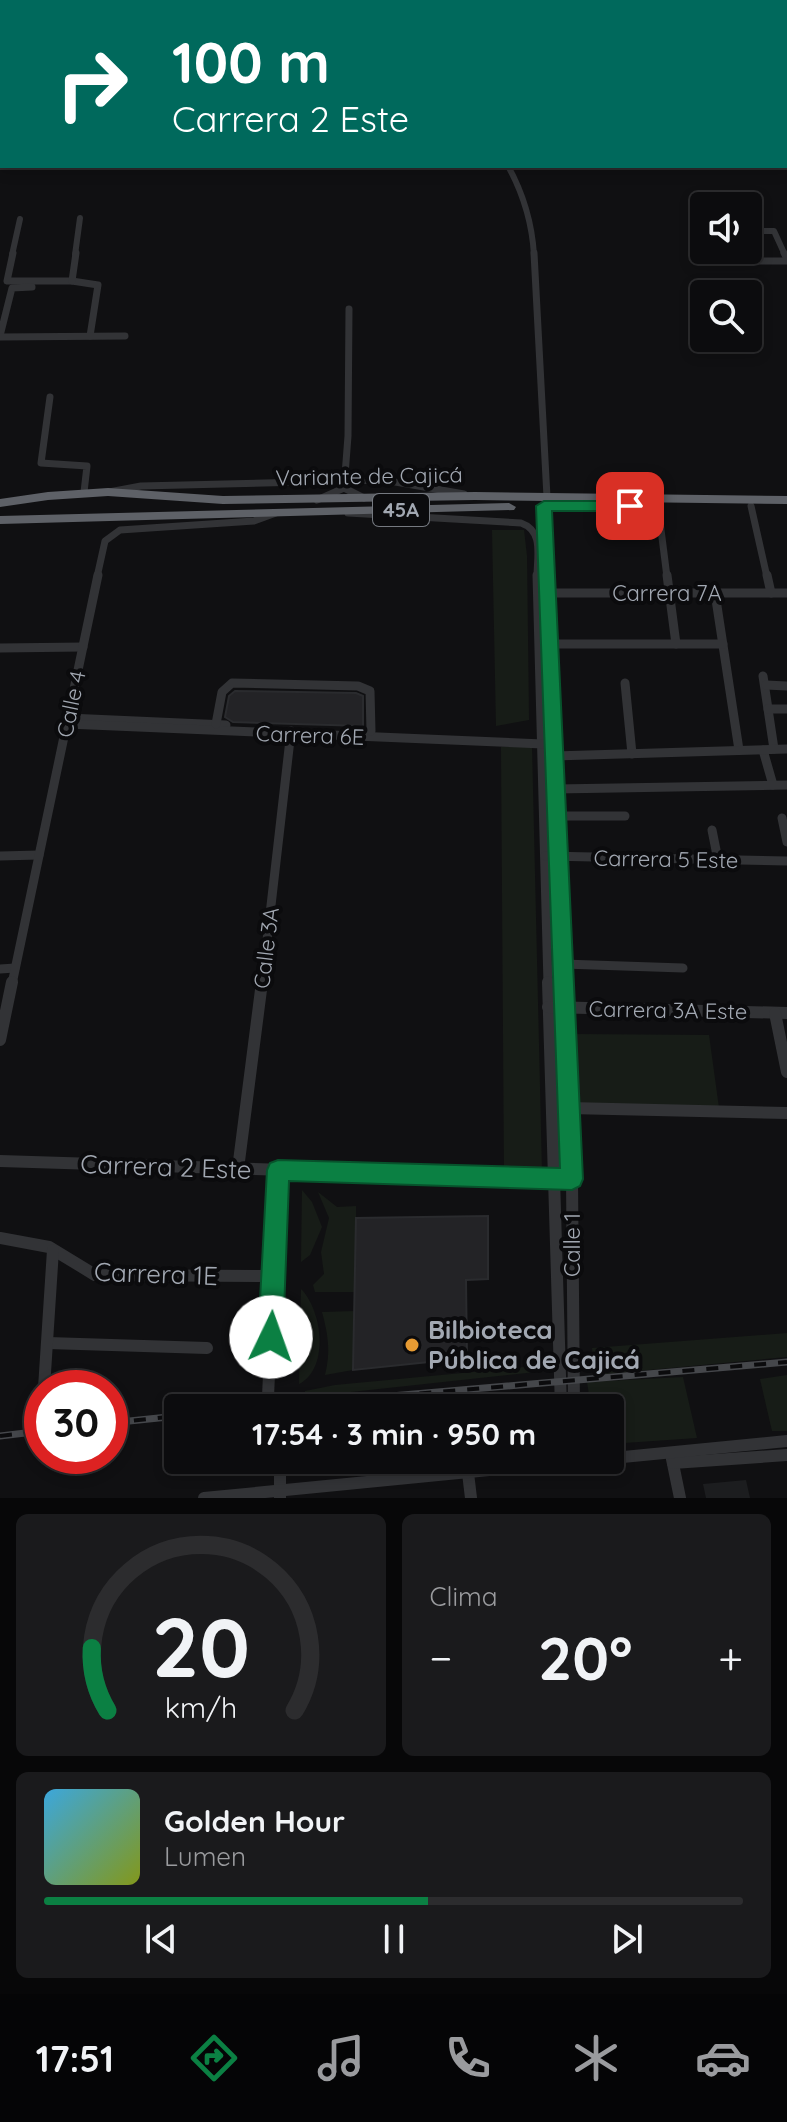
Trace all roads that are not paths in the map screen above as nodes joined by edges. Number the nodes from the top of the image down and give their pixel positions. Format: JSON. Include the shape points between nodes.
{"nodes":[{"id":1,"x":509,"y":168,"type":"edge"},
{"id":2,"x":80,"y":218,"type":"dead end"},
{"id":3,"x":20,"y":219,"type":"dead end"},
{"id":4,"x":762,"y":231,"type":"edge"},
{"id":5,"x":787,"y":260,"type":"edge"},
{"id":6,"x":762,"y":261,"type":"edge"},
{"id":7,"x":72,"y":281,"type":"junction"},
{"id":8,"x":32,"y":287,"type":"dead end"},
{"id":9,"x":349,"y":309,"type":"dead end"},
{"id":10,"x":0,"y":336,"type":"edge"},
{"id":11,"x":90,"y":336,"type":"junction"},
{"id":12,"x":125,"y":336,"type":"dead end"},
{"id":13,"x":50,"y":397,"type":"dead end"},
{"id":14,"x":344,"y":484,"type":"junction"},
{"id":15,"x":84,"y":492,"type":"junction"},
{"id":16,"x":108,"y":492,"type":"junction"},
{"id":17,"x":146,"y":495,"type":"junction"},
{"id":18,"x":475,"y":496,"type":"junction"},
{"id":19,"x":367,"y":499,"type":"junction"},
{"id":20,"x":317,"y":500,"type":"junction"},
{"id":21,"x":787,"y":500,"type":"edge"},
{"id":22,"x":545,"y":501,"type":"junction"},
{"id":23,"x":7,"y":502,"type":"edge"},
{"id":24,"x":658,"y":506,"type":"junction"},
{"id":25,"x":751,"y":506,"type":"junction"},
{"id":26,"x":787,"y":507,"type":"edge"},
{"id":27,"x":345,"y":512,"type":"junction"},
{"id":28,"x":276,"y":513,"type":"junction"},
{"id":29,"x":141,"y":518,"type":"junction"},
{"id":30,"x":16,"y":519,"type":"junction"},
{"id":31,"x":0,"y":520,"type":"edge"},
{"id":32,"x":548,"y":593,"type":"junction"},
{"id":33,"x":669,"y":593,"type":"junction"},
{"id":34,"x":715,"y":593,"type":"junction"},
{"id":35,"x":771,"y":593,"type":"junction"},
{"id":36,"x":787,"y":593,"type":"edge"},
{"id":37,"x":537,"y":643,"type":"junction"},
{"id":38,"x":550,"y":644,"type":"junction"},
{"id":39,"x":676,"y":644,"type":"junction"},
{"id":40,"x":723,"y":644,"type":"junction"},
{"id":41,"x":83,"y":647,"type":"junction"},
{"id":42,"x":0,"y":648,"type":"edge"},
{"id":43,"x":625,"y":683,"type":"dead end"},
{"id":44,"x":787,"y":686,"type":"edge"},
{"id":45,"x":768,"y":709,"type":"junction"},
{"id":46,"x":787,"y":709,"type":"edge"},
{"id":47,"x":68,"y":721,"type":"junction"},
{"id":48,"x":216,"y":724,"type":"junction"},
{"id":49,"x":291,"y":731,"type":"junction"},
{"id":50,"x":371,"y":731,"type":"junction"},
{"id":51,"x":540,"y":741,"type":"junction"},
{"id":52,"x":554,"y":747,"type":"junction"},
{"id":53,"x":787,"y":749,"type":"edge"},
{"id":54,"x":739,"y":750,"type":"junction"},
{"id":55,"x":768,"y":750,"type":"junction"},
{"id":56,"x":632,"y":754,"type":"junction"},
{"id":57,"x":773,"y":785,"type":"junction"},
{"id":58,"x":787,"y":785,"type":"edge"},
{"id":59,"x":556,"y":789,"type":"junction"},
{"id":60,"x":557,"y":816,"type":"junction"},
{"id":61,"x":625,"y":816,"type":"dead end"},
{"id":62,"x":782,"y":818,"type":"dead end"},
{"id":63,"x":712,"y":830,"type":"dead end"},
{"id":64,"x":787,"y":842,"type":"edge"},
{"id":65,"x":39,"y":855,"type":"junction"},
{"id":66,"x":0,"y":856,"type":"edge"},
{"id":67,"x":545,"y":856,"type":"junction"},
{"id":68,"x":559,"y":856,"type":"junction"},
{"id":69,"x":718,"y":860,"type":"junction"},
{"id":70,"x":787,"y":861,"type":"edge"},
{"id":71,"x":563,"y":964,"type":"junction"},
{"id":72,"x":15,"y":968,"type":"junction"},
{"id":73,"x":683,"y":968,"type":"dead end"},
{"id":74,"x":0,"y":969,"type":"edge"},
{"id":75,"x":548,"y":1007,"type":"junction"},
{"id":76,"x":565,"y":1007,"type":"junction"},
{"id":77,"x":781,"y":1013,"type":"edge"},
{"id":78,"x":0,"y":1040,"type":"edge"},
{"id":79,"x":787,"y":1072,"type":"edge"},
{"id":80,"x":569,"y":1108,"type":"junction"},
{"id":81,"x":787,"y":1113,"type":"edge"},
{"id":82,"x":0,"y":1161,"type":"edge"},
{"id":83,"x":238,"y":1169,"type":"junction"},
{"id":84,"x":278,"y":1170,"type":"junction"},
{"id":85,"x":553,"y":1178,"type":"junction"},
{"id":86,"x":572,"y":1179,"type":"junction"},
{"id":87,"x":0,"y":1238,"type":"edge"},
{"id":88,"x":53,"y":1250,"type":"junction"},
{"id":89,"x":273,"y":1276,"type":"junction"},
{"id":90,"x":48,"y":1343,"type":"junction"},
{"id":91,"x":207,"y":1348,"type":"dead end"},
{"id":92,"x":46,"y":1370,"type":"edge"},
{"id":93,"x":268,"y":1394,"type":"edge"},
{"id":94,"x":561,"y":1394,"type":"edge"},
{"id":95,"x":574,"y":1394,"type":"edge"},
{"id":96,"x":787,"y":1441,"type":"edge"},
{"id":97,"x":787,"y":1455,"type":"edge"},
{"id":98,"x":672,"y":1457,"type":"junction"},
{"id":99,"x":624,"y":1459,"type":"edge"},
{"id":100,"x":459,"y":1474,"type":"edge"},
{"id":101,"x":468,"y":1474,"type":"edge"},
{"id":102,"x":280,"y":1494,"type":"edge"},
{"id":103,"x":204,"y":1498,"type":"edge"},
{"id":104,"x":471,"y":1498,"type":"edge"},
{"id":105,"x":680,"y":1498,"type":"edge"}],
"edges":[{"from":1,"to":22,"type":"street","name":"Calle 1","via":[[523,193],[533,232]]},
{"from":2,"to":7,"type":"street"},
{"from":3,"to":7,"type":"street","via":[[7,281]]},
{"from":4,"to":5,"type":"street","via":[[774,231]]},
{"from":5,"to":6,"type":"street"},
{"from":7,"to":11,"type":"street","via":[[98,285]]},
{"from":8,"to":10,"type":"street","via":[[12,288]]},
{"from":9,"to":14,"type":"street"},
{"from":10,"to":11,"type":"street"},
{"from":11,"to":12,"type":"street"},
{"from":13,"to":15,"type":"street","via":[[41,463],[87,466]]},
{"from":14,"to":16,"type":"street","via":[[141,486]]},
{"from":14,"to":18,"type":"street","via":[[384,480]]},
{"from":14,"to":19,"type":"street"},
{"from":14,"to":20,"type":"street"},
{"from":15,"to":16,"type":"highway","name":"Variante de Cajicá","number":"45A"},
{"from":15,"to":23,"type":"highway","name":"Variante de Cajicá","number":"45A"},
{"from":16,"to":17,"type":"highway","name":"Variante de Cajicá","number":"45A"},
{"from":17,"to":20,"type":"highway","name":"Variante de Cajicá","number":"45A"},
{"from":17,"to":29,"type":"highway","via":[[105,497],[93,503],[97,511]]},
{"from":18,"to":19,"type":"highway","name":"Variante de Cajicá","number":"45A"},
{"from":18,"to":22,"type":"highway","name":"Variante de Cajicá","number":"45A"},
{"from":19,"to":20,"type":"highway","name":"Variante de Cajicá","number":"45A"},
{"from":21,"to":22,"type":"highway","name":"Variante de Cajicá","number":"45A"},
{"from":22,"to":24,"type":"highway","name":"Variante de Cajicá","number":"45A"},
{"from":22,"to":27,"type":"highway","name":"Variante de Cajicá","number":"45A"},
{"from":22,"to":32,"type":"street","name":"Calle 1"},
{"from":23,"to":30,"type":"highway","via":[[68,498],[78,504],[70,513]]},
{"from":24,"to":25,"type":"highway","name":"Variante de Cajicá","number":"45A"},
{"from":24,"to":33,"type":"street"},
{"from":25,"to":26,"type":"highway","name":"Variante de Cajicá","number":"45A"},
{"from":25,"to":35,"type":"street"},
{"from":27,"to":28,"type":"highway","name":"Variante de Cajicá","number":"45A"},
{"from":27,"to":37,"type":"street","name":"Calle 1","via":[[532,527],[537,534]]},
{"from":28,"to":29,"type":"highway","name":"Variante de Cajicá","number":"45A"},
{"from":28,"to":41,"type":"street","name":"Calle 4","via":[[254,521],[136,527],[108,536]]},
{"from":29,"to":30,"type":"highway","name":"Variante de Cajicá","number":"45A"},
{"from":30,"to":31,"type":"highway","name":"Variante de Cajicá","number":"45A"},
{"from":32,"to":33,"type":"street","name":"Carrera 7A"},
{"from":32,"to":38,"type":"street","name":"Calle 1"},
{"from":33,"to":34,"type":"street","name":"Carrera 7A"},
{"from":33,"to":39,"type":"street"},
{"from":34,"to":35,"type":"street","name":"Carrera 7A"},
{"from":34,"to":40,"type":"street"},
{"from":35,"to":36,"type":"street","name":"Carrera 7A"},
{"from":37,"to":38,"type":"street"},
{"from":37,"to":51,"type":"street","name":"Calle 1"},
{"from":38,"to":39,"type":"street"},
{"from":38,"to":52,"type":"street","name":"Calle 1"},
{"from":39,"to":40,"type":"street"},
{"from":40,"to":54,"type":"street"},
{"from":41,"to":42,"type":"street"},
{"from":41,"to":47,"type":"street","name":"Calle 4"},
{"from":43,"to":56,"type":"street"},
{"from":44,"to":45,"type":"street","via":[[765,680]]},
{"from":45,"to":46,"type":"street"},
{"from":45,"to":55,"type":"street"},
{"from":47,"to":48,"type":"street","name":"Carrera 6E"},
{"from":47,"to":49,"type":"street","name":"Carrera 6E"},
{"from":47,"to":65,"type":"street","name":"Calle 4"},
{"from":48,"to":49,"type":"street","name":"Carrera 6E"},
{"from":48,"to":50,"type":"street","via":[[222,692],[232,683],[358,686],[370,691]]},
{"from":49,"to":50,"type":"street","name":"Carrera 6E"},
{"from":49,"to":51,"type":"street","name":"Carrera 6E"},
{"from":49,"to":83,"type":"street","name":"Calle 3A"},
{"from":50,"to":51,"type":"street","name":"Carrera 6E"},
{"from":51,"to":52,"type":"street","name":"Carrera 6E"},
{"from":51,"to":67,"type":"street","name":"Calle 1"},
{"from":52,"to":56,"type":"street","name":"Carrera 6E"},
{"from":52,"to":59,"type":"street","name":"Calle 1"},
{"from":53,"to":55,"type":"street","name":"Carrera 6E"},
{"from":54,"to":55,"type":"street","name":"Carrera 6E"},
{"from":54,"to":56,"type":"street","name":"Carrera 6E"},
{"from":55,"to":57,"type":"street"},
{"from":57,"to":58,"type":"street"},
{"from":57,"to":59,"type":"street"},
{"from":59,"to":60,"type":"street","name":"Calle 1"},
{"from":60,"to":61,"type":"street"},
{"from":60,"to":68,"type":"street","name":"Calle 1"},
{"from":62,"to":64,"type":"street"},
{"from":63,"to":69,"type":"street"},
{"from":65,"to":66,"type":"street"},
{"from":65,"to":72,"type":"street","name":"Calle 4"},
{"from":67,"to":68,"type":"street","name":"Carrera 5 Este"},
{"from":67,"to":75,"type":"street","name":"Calle 1"},
{"from":68,"to":69,"type":"street","name":"Carrera 5 Este"},
{"from":68,"to":71,"type":"street","name":"Calle 1"},
{"from":69,"to":70,"type":"street","name":"Carrera 5 Este"},
{"from":71,"to":73,"type":"street"},
{"from":71,"to":76,"type":"street","name":"Calle 1"},
{"from":72,"to":74,"type":"street"},
{"from":72,"to":78,"type":"street","name":"Calle 4"},
{"from":75,"to":76,"type":"street","name":"Carrera 3A Este"},
{"from":75,"to":85,"type":"street","name":"Calle 1"},
{"from":76,"to":77,"type":"street","name":"Carrera 3A Este"},
{"from":76,"to":80,"type":"street","name":"Calle 1"},
{"from":77,"to":79,"type":"street"},
{"from":80,"to":81,"type":"street"},
{"from":80,"to":86,"type":"street","name":"Calle 1"},
{"from":82,"to":83,"type":"street","name":"Carrera 2 Este"},
{"from":83,"to":84,"type":"street","name":"Carrera 2 Este"},
{"from":84,"to":85,"type":"street","name":"Carrera 2 Este"},
{"from":84,"to":89,"type":"street"},
{"from":85,"to":86,"type":"street","name":"Carrera 2 Este"},
{"from":85,"to":94,"type":"street","name":"Calle 1"},
{"from":86,"to":95,"type":"street","name":"Calle 1"},
{"from":87,"to":88,"type":"street","name":"Carrera 1E"},
{"from":88,"to":89,"type":"street","name":"Carrera 1E","via":[[82,1272],[95,1275]]},
{"from":88,"to":90,"type":"street"},
{"from":89,"to":93,"type":"street"},
{"from":90,"to":91,"type":"street"},
{"from":90,"to":92,"type":"street"},
{"from":96,"to":98,"type":"street"},
{"from":97,"to":98,"type":"street"},
{"from":98,"to":99,"type":"street"},
{"from":98,"to":105,"type":"street"},
{"from":100,"to":102,"type":"street"},
{"from":101,"to":104,"type":"street"},
{"from":102,"to":103,"type":"street"}]}
